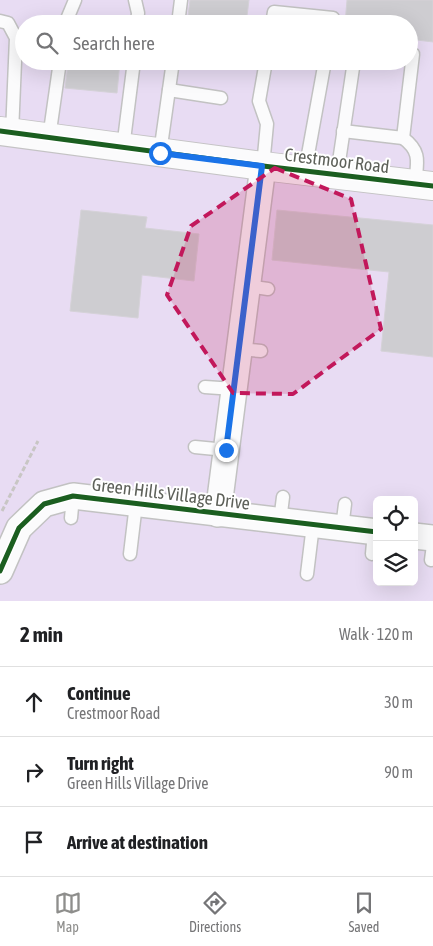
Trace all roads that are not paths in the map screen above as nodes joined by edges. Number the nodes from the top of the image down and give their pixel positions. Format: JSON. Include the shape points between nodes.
{"nodes":[{"id":1,"x":75,"y":0,"type":"edge"},
{"id":2,"x":135,"y":0,"type":"edge"},
{"id":3,"x":181,"y":0,"type":"edge"},
{"id":4,"x":69,"y":15,"type":"edge"},
{"id":5,"x":138,"y":15,"type":"edge"},
{"id":6,"x":179,"y":15,"type":"edge"},
{"id":7,"x":274,"y":15,"type":"edge"},
{"id":8,"x":304,"y":15,"type":"edge"},
{"id":9,"x":0,"y":21,"type":"edge"},
{"id":10,"x":15,"y":36,"type":"edge"},
{"id":11,"x":15,"y":47,"type":"edge"},
{"id":12,"x":59,"y":70,"type":"edge"},
{"id":13,"x":133,"y":70,"type":"edge"},
{"id":14,"x":171,"y":70,"type":"edge"},
{"id":15,"x":264,"y":70,"type":"edge"},
{"id":16,"x":323,"y":70,"type":"edge"},
{"id":17,"x":353,"y":70,"type":"edge"},
{"id":18,"x":412,"y":70,"type":"edge"},
{"id":19,"x":168,"y":90,"type":"junction"},
{"id":20,"x":221,"y":98,"type":"dead end"},
{"id":21,"x":6,"y":132,"type":"edge"},
{"id":22,"x":344,"y":132,"type":"junction"},
{"id":23,"x":49,"y":138,"type":"junction"},
{"id":24,"x":403,"y":138,"type":"junction"},
{"id":25,"x":124,"y":148,"type":"junction"},
{"id":26,"x":160,"y":153,"type":"junction"},
{"id":27,"x":262,"y":166,"type":"junction"},
{"id":28,"x":305,"y":171,"type":"junction"},
{"id":29,"x":337,"y":175,"type":"junction"},
{"id":30,"x":424,"y":185,"type":"edge"},
{"id":31,"x":205,"y":387,"type":"dead end"},
{"id":32,"x":234,"y":389,"type":"junction"},
{"id":33,"x":195,"y":447,"type":"dead end"},
{"id":34,"x":226,"y":450,"type":"junction"},
{"id":35,"x":136,"y":504,"type":"junction"},
{"id":36,"x":345,"y":504,"type":"dead end"},
{"id":37,"x":218,"y":514,"type":"junction"},
{"id":38,"x":312,"y":524,"type":"junction"},
{"id":39,"x":342,"y":528,"type":"junction"},
{"id":40,"x":373,"y":539,"type":"edge"},
{"id":41,"x":418,"y":539,"type":"edge"},
{"id":42,"x":433,"y":545,"type":"edge"},
{"id":43,"x":432,"y":549,"type":"edge"},
{"id":44,"x":130,"y":554,"type":"dead end"},
{"id":45,"x":0,"y":571,"type":"edge"},
{"id":46,"x":307,"y":574,"type":"dead end"}],
"edges":[{"from":1,"to":4,"type":"lane"},
{"from":2,"to":5,"type":"lane"},
{"from":3,"to":6,"type":"lane"},
{"from":7,"to":8,"type":"lane","via":[[274,12]]},
{"from":9,"to":10,"type":"lane","via":[[8,24]]},
{"from":11,"to":21,"type":"lane"},
{"from":12,"to":23,"type":"lane"},
{"from":13,"to":25,"type":"lane"},
{"from":14,"to":19,"type":"lane"},
{"from":15,"to":27,"type":"lane","via":[[259,101],[268,124]]},
{"from":16,"to":28,"type":"lane"},
{"from":17,"to":22,"type":"lane"},
{"from":18,"to":24,"type":"lane"},
{"from":19,"to":20,"type":"lane"},
{"from":19,"to":26,"type":"lane"},
{"from":21,"to":23,"type":"street","name":"Crestmoor Road"},
{"from":22,"to":24,"type":"lane"},
{"from":22,"to":29,"type":"lane"},
{"from":23,"to":25,"type":"street","name":"Crestmoor Road"},
{"from":24,"to":30,"type":"lane","via":[[413,145],[418,156]]},
{"from":25,"to":26,"type":"street","name":"Crestmoor Road"},
{"from":26,"to":27,"type":"street","name":"Crestmoor Road"},
{"from":27,"to":28,"type":"street","name":"Crestmoor Road"},
{"from":27,"to":32,"type":"street","name":"Green Hills Village Drive","via":[[258,288],[250,350]]},
{"from":28,"to":29,"type":"street","name":"Crestmoor Road"},
{"from":29,"to":30,"type":"street","name":"Crestmoor Road"},
{"from":31,"to":32,"type":"lane"},
{"from":32,"to":34,"type":"street","name":"Green Hills Village Drive"},
{"from":33,"to":34,"type":"lane"},
{"from":34,"to":37,"type":"street","name":"Green Hills Village Drive"},
{"from":35,"to":37,"type":"street","name":"Green Hills Village Drive"},
{"from":35,"to":44,"type":"lane"},
{"from":35,"to":45,"type":"street","name":"Green Hills Village Drive","via":[[72,507],[44,504],[19,528]]},
{"from":36,"to":39,"type":"lane"},
{"from":37,"to":38,"type":"street","name":"Green Hills Village Drive","via":[[282,509]]},
{"from":38,"to":39,"type":"street","name":"Green Hills Village Drive"},
{"from":38,"to":46,"type":"lane"},
{"from":39,"to":40,"type":"street","name":"Green Hills Village Drive"},
{"from":41,"to":43,"type":"street"},
{"from":42,"to":43,"type":"lane"}]}
